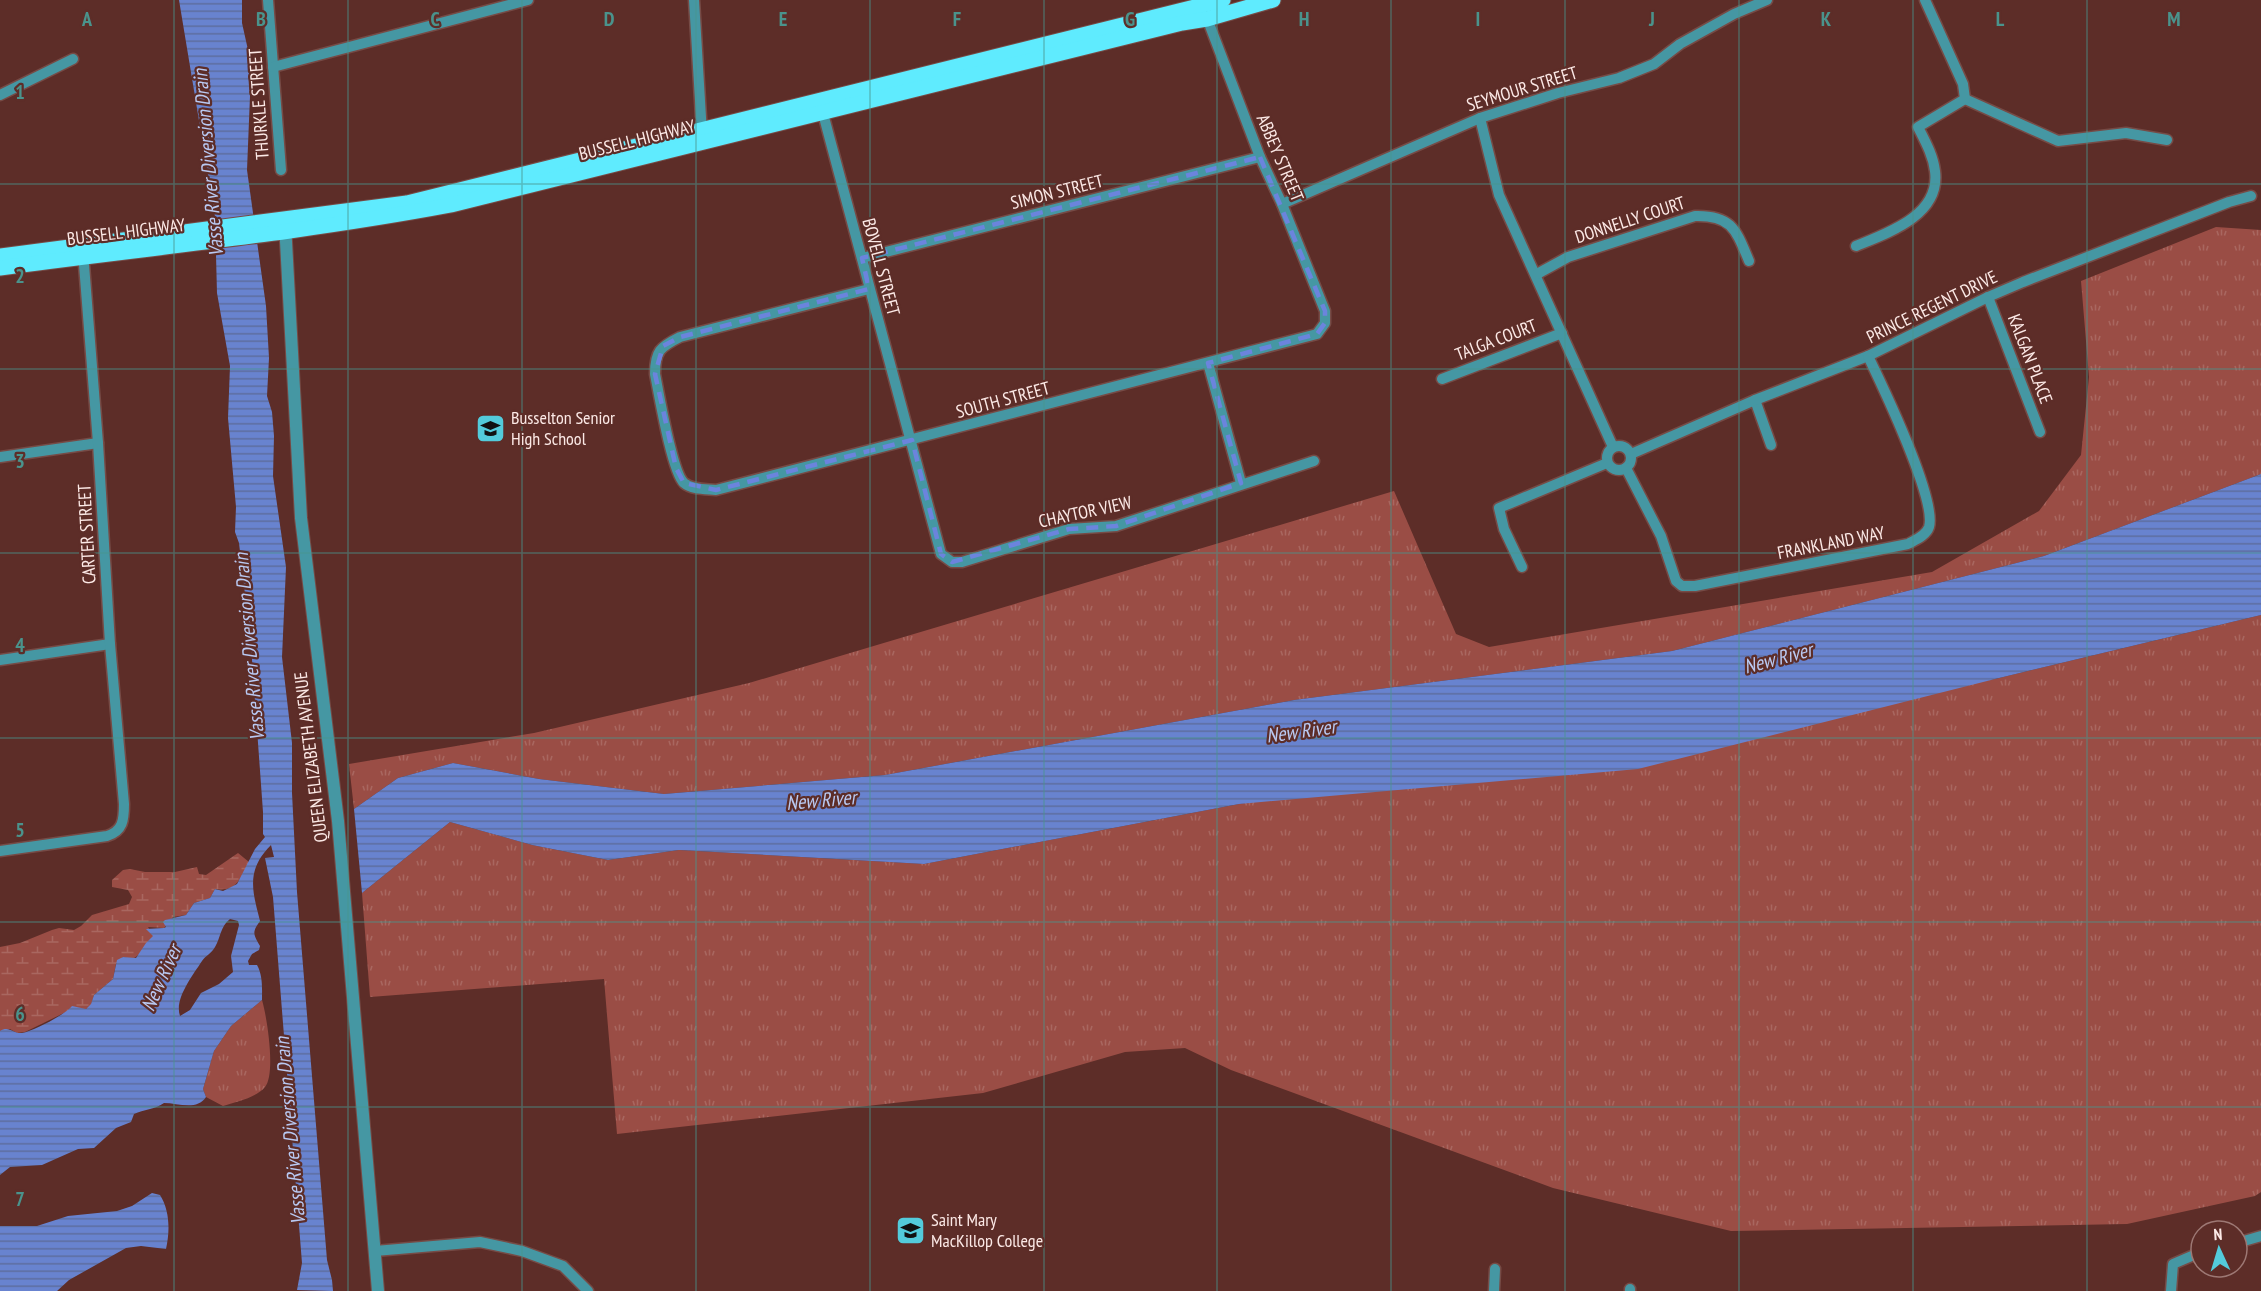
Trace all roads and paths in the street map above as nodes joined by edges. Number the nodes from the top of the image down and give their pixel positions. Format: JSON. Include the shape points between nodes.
{"nodes":[{"id":1,"x":268,"y":0,"type":"edge"},
{"id":2,"x":528,"y":0,"type":"edge"},
{"id":3,"x":694,"y":0,"type":"edge"},
{"id":4,"x":1223,"y":0,"type":"edge"},
{"id":5,"x":1274,"y":0,"type":"edge"},
{"id":6,"x":1767,"y":0,"type":"edge"},
{"id":7,"x":1925,"y":0,"type":"edge"},
{"id":8,"x":1183,"y":11,"type":"edge"},
{"id":9,"x":1204,"y":13,"type":"junction"},
{"id":10,"x":73,"y":59,"type":"dead end"},
{"id":11,"x":273,"y":67,"type":"junction"},
{"id":12,"x":0,"y":95,"type":"edge"},
{"id":13,"x":1965,"y":99,"type":"junction"},
{"id":14,"x":822,"y":108,"type":"junction"},
{"id":15,"x":1480,"y":118,"type":"junction"},
{"id":16,"x":703,"y":137,"type":"junction"},
{"id":17,"x":2167,"y":140,"type":"dead end"},
{"id":18,"x":1260,"y":157,"type":"junction"},
{"id":19,"x":281,"y":170,"type":"dead end"},
{"id":20,"x":2251,"y":196,"type":"dead end"},
{"id":21,"x":1282,"y":204,"type":"junction"},
{"id":22,"x":285,"y":225,"type":"junction"},
{"id":23,"x":1856,"y":246,"type":"dead end"},
{"id":24,"x":83,"y":251,"type":"junction"},
{"id":25,"x":0,"y":256,"type":"edge"},
{"id":26,"x":862,"y":258,"type":"junction"},
{"id":27,"x":1749,"y":261,"type":"dead end"},
{"id":28,"x":0,"y":268,"type":"edge"},
{"id":29,"x":1537,"y":274,"type":"junction"},
{"id":30,"x":869,"y":289,"type":"junction"},
{"id":31,"x":1988,"y":297,"type":"junction"},
{"id":32,"x":1325,"y":323,"type":"joint"},
{"id":33,"x":1562,"y":333,"type":"junction"},
{"id":34,"x":1868,"y":356,"type":"junction"},
{"id":35,"x":1208,"y":363,"type":"junction"},
{"id":36,"x":1442,"y":379,"type":"dead end"},
{"id":37,"x":1755,"y":400,"type":"junction"},
{"id":38,"x":2040,"y":432,"type":"dead end"},
{"id":39,"x":912,"y":440,"type":"junction"},
{"id":40,"x":98,"y":443,"type":"junction"},
{"id":41,"x":1770,"y":446,"type":"dead end"},
{"id":42,"x":1612,"y":447,"type":"junction"},
{"id":43,"x":1630,"y":454,"type":"junction"},
{"id":44,"x":0,"y":457,"type":"edge"},
{"id":45,"x":1314,"y":461,"type":"dead end"},
{"id":46,"x":1607,"y":463,"type":"junction"},
{"id":47,"x":1626,"y":468,"type":"junction"},
{"id":48,"x":1241,"y":483,"type":"junction"},
{"id":49,"x":1522,"y":567,"type":"dead end"},
{"id":50,"x":110,"y":644,"type":"junction"},
{"id":51,"x":0,"y":660,"type":"edge"},
{"id":52,"x":0,"y":851,"type":"edge"},
{"id":53,"x":375,"y":1251,"type":"junction"},
{"id":54,"x":2189,"y":1257,"type":"edge"},
{"id":55,"x":1495,"y":1269,"type":"dead end"},
{"id":56,"x":378,"y":1291,"type":"edge"},
{"id":57,"x":588,"y":1291,"type":"edge"},
{"id":58,"x":1494,"y":1291,"type":"edge"},
{"id":59,"x":2171,"y":1291,"type":"edge"}],
"edges":[{"from":1,"to":11,"type":"street","name":"THURKLE STREET"},
{"from":2,"to":11,"type":"street"},
{"from":3,"to":16,"type":"street"},
{"from":4,"to":9,"type":"main road","name":"BUSSELL HIGHWAY"},
{"from":5,"to":9,"type":"main road","name":"BUSSELL HIGHWAY"},
{"from":6,"to":15,"type":"street","name":"SEYMOUR STREET","via":[[1734,14],[1645,67],[1619,78]]},
{"from":7,"to":13,"type":"street","via":[[1963,84]]},
{"from":8,"to":9,"type":"main road","name":"BUSSELL HIGHWAY"},
{"from":8,"to":14,"type":"main road","name":"BUSSELL HIGHWAY"},
{"from":9,"to":18,"type":"street","name":"ABBEY STREET"},
{"from":10,"to":12,"type":"street"},
{"from":11,"to":19,"type":"street","name":"THURKLE STREET"},
{"from":13,"to":17,"type":"street","via":[[2058,141],[2126,133]]},
{"from":13,"to":23,"type":"street","via":[[1918,127],[1935,171],[1929,199],[1900,227]]},
{"from":14,"to":16,"type":"main road","name":"BUSSELL HIGHWAY"},
{"from":14,"to":26,"type":"street","name":"BOVELL STREET"},
{"from":15,"to":21,"type":"street","name":"SEYMOUR STREET"},
{"from":15,"to":29,"type":"street","via":[[1499,195]]},
{"from":16,"to":22,"type":"main road","name":"BUSSELL HIGHWAY","via":[[451,205],[392,216]]},
{"from":18,"to":21,"type":"street","name":"ABBEY STREET"},
{"from":18,"to":26,"type":"street","name":"SIMON STREET"},
{"from":20,"to":31,"type":"street","name":"PRINCE REGENT DRIVE"},
{"from":21,"to":32,"type":"street","name":"ABBEY STREET","via":[[1325,311]]},
{"from":22,"to":24,"type":"main road","name":"BUSSELL HIGHWAY"},
{"from":22,"to":53,"type":"street","name":"QUEEN ELIZABETH AVENUE","via":[[302,518],[338,821]]},
{"from":24,"to":25,"type":"main road","name":"BUSSELL HIGHWAY"},
{"from":24,"to":28,"type":"main road","name":"BUSSELL HIGHWAY"},
{"from":24,"to":40,"type":"street","name":"CARTER STREET"},
{"from":26,"to":30,"type":"street","name":"BOVELL STREET"},
{"from":27,"to":29,"type":"street","name":"DONNELLY COURT","via":[[1735,229],[1712,215],[1695,216],[1568,257]]},
{"from":29,"to":33,"type":"street"},
{"from":30,"to":39,"type":"street","name":"BOVELL STREET"},
{"from":30,"to":39,"type":"street","name":"SOUTH STREET","via":[[680,337],[663,346],[655,360],[655,375],[676,468],[684,483],[716,490]]},
{"from":31,"to":34,"type":"street","name":"PRINCE REGENT DRIVE"},
{"from":31,"to":38,"type":"street","name":"KALGAN PLACE"},
{"from":32,"to":35,"type":"street","name":"SOUTH STREET","via":[[1317,334]]},
{"from":33,"to":36,"type":"street","name":"TALGA COURT"},
{"from":33,"to":42,"type":"street"},
{"from":34,"to":37,"type":"street","name":"PRINCE REGENT DRIVE"},
{"from":34,"to":47,"type":"street","name":"FRANKLAND WAY","via":[[1906,437],[1930,513],[1929,527],[1908,544],[1682,586],[1676,581],[1661,536]]},
{"from":35,"to":39,"type":"street","name":"SOUTH STREET"},
{"from":35,"to":48,"type":"street"},
{"from":37,"to":41,"type":"street"},
{"from":37,"to":43,"type":"street","name":"PRINCE REGENT DRIVE"},
{"from":39,"to":48,"type":"street","name":"CHAYTOR VIEW","via":[[941,554],[952,562],[1069,529],[1116,526]]},
{"from":40,"to":44,"type":"street"},
{"from":40,"to":50,"type":"street","name":"CARTER STREET"},
{"from":42,"to":43,"type":"street","via":[[1621,446]]},
{"from":42,"to":46,"type":"street","via":[[1606,456]]},
{"from":43,"to":47,"type":"street"},
{"from":45,"to":48,"type":"street","name":"CHAYTOR VIEW"},
{"from":46,"to":47,"type":"street","via":[[1618,471]]},
{"from":46,"to":49,"type":"street","via":[[1500,508],[1504,529]]},
{"from":50,"to":51,"type":"street"},
{"from":50,"to":52,"type":"street","name":"CARTER STREET","via":[[124,804],[121,828],[107,836]]},
{"from":53,"to":56,"type":"street","name":"QUEEN ELIZABETH AVENUE"},
{"from":53,"to":57,"type":"street","via":[[480,1242],[522,1251],[563,1266]]},
{"from":54,"to":59,"type":"street","via":[[2173,1264]]},
{"from":55,"to":58,"type":"street"}]}
